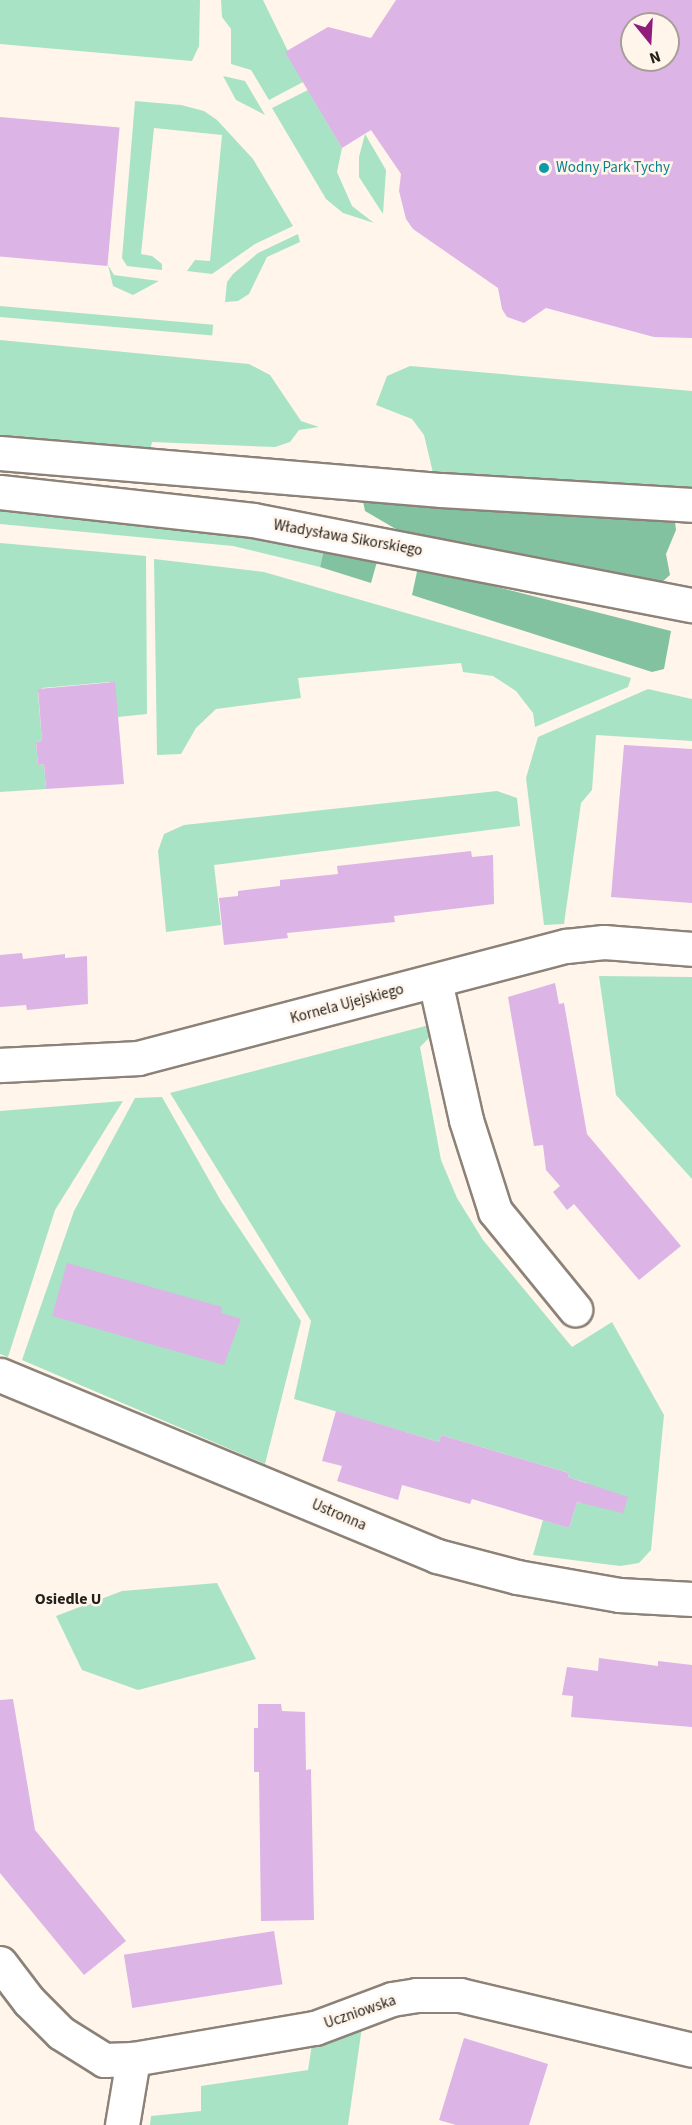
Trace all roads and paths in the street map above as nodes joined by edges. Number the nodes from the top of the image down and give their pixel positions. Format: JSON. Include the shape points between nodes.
{"nodes":[{"id":1,"x":0,"y":453,"type":"edge"},
{"id":2,"x":0,"y":492,"type":"edge"},
{"id":3,"x":692,"y":505,"type":"edge"},
{"id":4,"x":692,"y":605,"type":"edge"},
{"id":5,"x":692,"y":949,"type":"edge"},
{"id":6,"x":435,"y":981,"type":"junction"},
{"id":7,"x":0,"y":1065,"type":"edge"},
{"id":8,"x":575,"y":1309,"type":"dead end"},
{"id":9,"x":0,"y":1375,"type":"edge"},
{"id":10,"x":692,"y":1599,"type":"edge"},
{"id":11,"x":0,"y":1963,"type":"edge"},
{"id":12,"x":692,"y":2050,"type":"edge"},
{"id":13,"x":133,"y":2059,"type":"junction"},
{"id":14,"x":122,"y":2125,"type":"edge"}],
"edges":[{"from":1,"to":3,"type":"street","via":[[441,490]]},
{"from":2,"to":4,"type":"street","name":"Władysława Sikorskiego","via":[[253,520]]},
{"from":5,"to":6,"type":"street","name":"Kornela Ujejskiego","via":[[604,942],[566,946]]},
{"from":6,"to":7,"type":"street","name":"Kornela Ujejskiego","via":[[138,1058]]},
{"from":6,"to":8,"type":"street","via":[[466,1120],[495,1211]]},
{"from":9,"to":10,"type":"street","name":"Ustronna","via":[[437,1556],[517,1577],[619,1595]]},
{"from":11,"to":13,"type":"street","name":"Uczniowska","via":[[29,2001],[61,2033],[104,2060]]},
{"from":12,"to":13,"type":"street","name":"Uczniowska","via":[[460,1995],[416,1995],[392,1999],[315,2028]]},
{"from":13,"to":14,"type":"street"}]}
